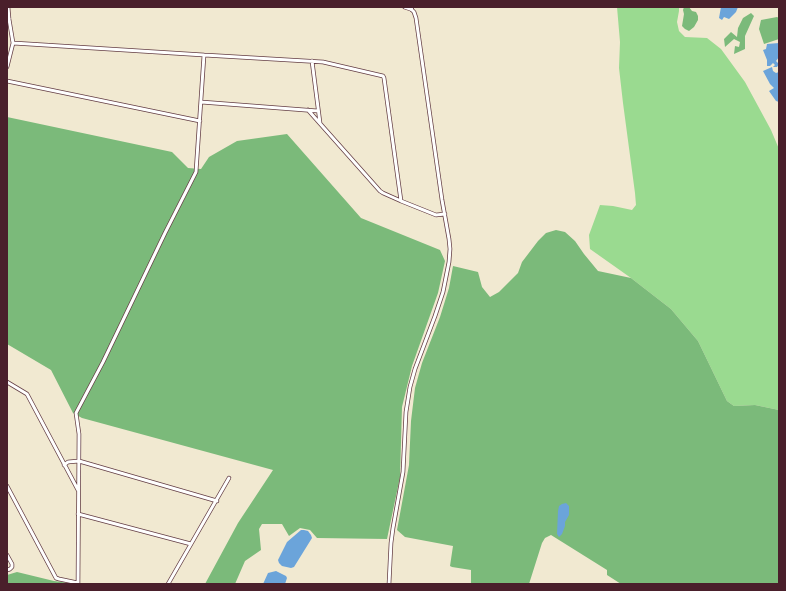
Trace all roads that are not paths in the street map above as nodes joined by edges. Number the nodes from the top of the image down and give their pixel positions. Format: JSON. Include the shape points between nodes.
{"nodes":[{"id":1,"x":8,"y":7,"type":"edge"},
{"id":2,"x":405,"y":7,"type":"edge"},
{"id":3,"x":411,"y":8,"type":"edge"},
{"id":4,"x":13,"y":42,"type":"junction"},
{"id":5,"x":204,"y":55,"type":"junction"},
{"id":6,"x":312,"y":61,"type":"junction"},
{"id":7,"x":7,"y":67,"type":"edge"},
{"id":8,"x":7,"y":81,"type":"edge"},
{"id":9,"x":201,"y":102,"type":"junction"},
{"id":10,"x":308,"y":110,"type":"junction"},
{"id":11,"x":318,"y":111,"type":"junction"},
{"id":12,"x":200,"y":121,"type":"junction"},
{"id":13,"x":320,"y":123,"type":"junction"},
{"id":14,"x":401,"y":201,"type":"junction"},
{"id":15,"x":445,"y":214,"type":"junction"},
{"id":16,"x":7,"y":382,"type":"edge"},
{"id":17,"x":79,"y":461,"type":"junction"},
{"id":18,"x":64,"y":465,"type":"junction"},
{"id":19,"x":229,"y":478,"type":"dead end"},
{"id":20,"x":7,"y":486,"type":"edge"},
{"id":21,"x":78,"y":491,"type":"junction"},
{"id":22,"x":217,"y":501,"type":"junction"},
{"id":23,"x":78,"y":514,"type":"junction"},
{"id":24,"x":191,"y":544,"type":"junction"},
{"id":25,"x":7,"y":555,"type":"edge"},
{"id":26,"x":7,"y":570,"type":"edge"},
{"id":27,"x":78,"y":583,"type":"edge"},
{"id":28,"x":168,"y":584,"type":"edge"},
{"id":29,"x":389,"y":584,"type":"edge"}],
"edges":[{"from":1,"to":4,"type":"street"},
{"from":2,"to":3,"type":"street"},
{"from":3,"to":15,"type":"street","via":[[416,18]]},
{"from":4,"to":5,"type":"street"},
{"from":4,"to":7,"type":"street"},
{"from":5,"to":6,"type":"street"},
{"from":5,"to":9,"type":"street"},
{"from":6,"to":11,"type":"street"},
{"from":6,"to":14,"type":"street","via":[[383,76]]},
{"from":8,"to":12,"type":"street"},
{"from":9,"to":10,"type":"street"},
{"from":9,"to":12,"type":"street"},
{"from":10,"to":11,"type":"street"},
{"from":10,"to":13,"type":"street"},
{"from":11,"to":13,"type":"street"},
{"from":12,"to":17,"type":"street","via":[[195,175],[76,413]]},
{"from":13,"to":14,"type":"street","via":[[380,191]]},
{"from":14,"to":15,"type":"street","via":[[436,215]]},
{"from":15,"to":29,"type":"street","via":[[450,249],[449,262],[435,316],[410,387],[403,472],[391,543]]},
{"from":16,"to":18,"type":"street","via":[[27,394]]},
{"from":17,"to":18,"type":"street"},
{"from":17,"to":21,"type":"street"},
{"from":17,"to":22,"type":"street"},
{"from":18,"to":21,"type":"street"},
{"from":19,"to":22,"type":"street"},
{"from":20,"to":27,"type":"street","via":[[56,578]]},
{"from":21,"to":23,"type":"street"},
{"from":22,"to":24,"type":"street"},
{"from":23,"to":24,"type":"street"},
{"from":23,"to":27,"type":"street"},
{"from":24,"to":28,"type":"street"},
{"from":25,"to":26,"type":"street","via":[[12,567]]}]}
